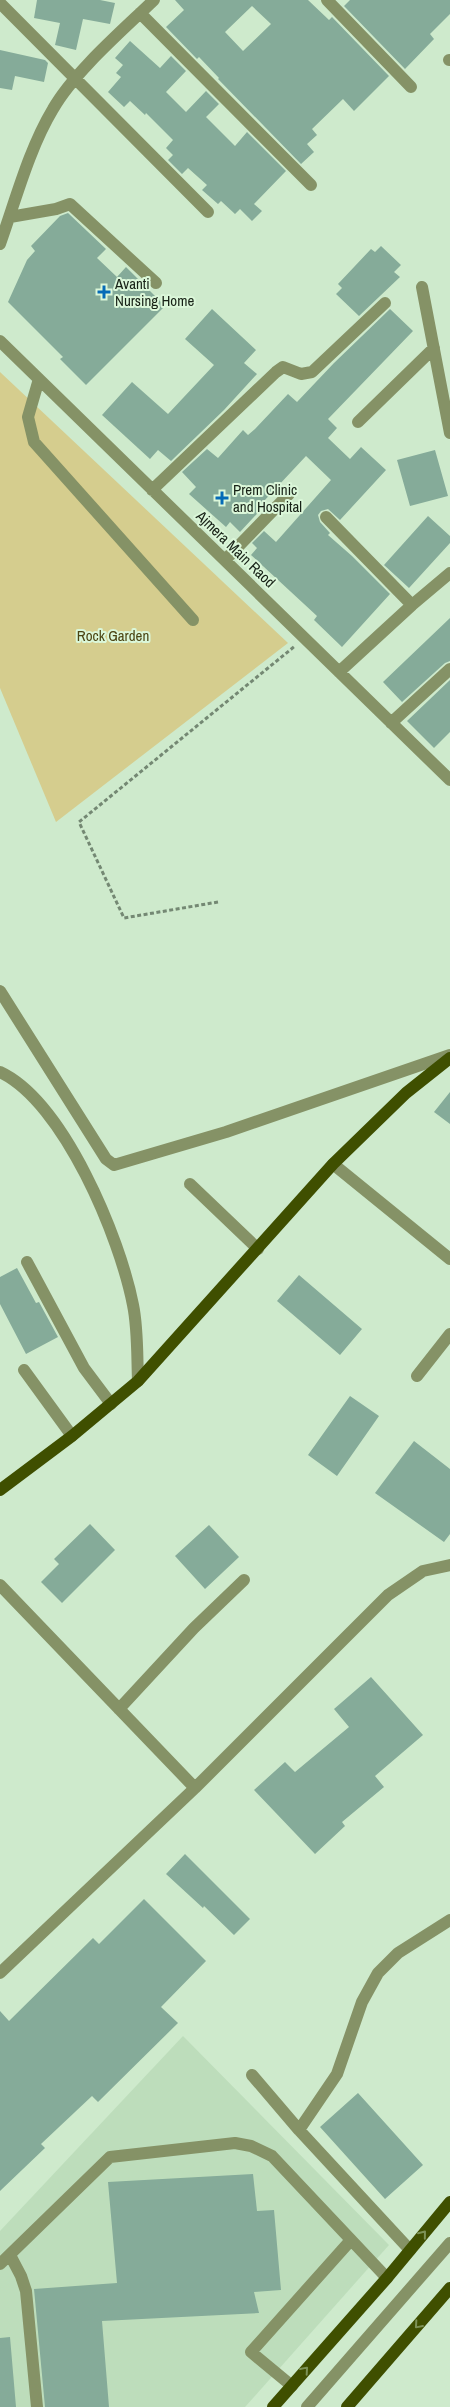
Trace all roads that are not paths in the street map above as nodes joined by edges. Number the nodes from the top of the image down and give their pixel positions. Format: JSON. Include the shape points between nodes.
{"nodes":[{"id":1,"x":154,"y":0,"type":"edge"},
{"id":2,"x":327,"y":0,"type":"edge"},
{"id":3,"x":0,"y":3,"type":"edge"},
{"id":4,"x":140,"y":13,"type":"junction"},
{"id":5,"x":76,"y":79,"type":"junction"},
{"id":6,"x":411,"y":87,"type":"dead end"},
{"id":7,"x":311,"y":185,"type":"dead end"},
{"id":8,"x":208,"y":212,"type":"dead end"},
{"id":9,"x":10,"y":217,"type":"junction"},
{"id":10,"x":0,"y":244,"type":"edge"},
{"id":11,"x":156,"y":283,"type":"dead end"},
{"id":12,"x":422,"y":286,"type":"dead end"},
{"id":13,"x":385,"y":303,"type":"dead end"},
{"id":14,"x":0,"y":341,"type":"edge"},
{"id":15,"x":434,"y":348,"type":"junction"},
{"id":16,"x":39,"y":379,"type":"junction"},
{"id":17,"x":358,"y":422,"type":"dead end"},
{"id":18,"x":450,"y":433,"type":"edge"},
{"id":19,"x":152,"y":490,"type":"junction"},
{"id":20,"x":289,"y":494,"type":"dead end"},
{"id":21,"x":326,"y":517,"type":"dead end"},
{"id":22,"x":225,"y":560,"type":"junction"},
{"id":23,"x":450,"y":573,"type":"edge"},
{"id":24,"x":412,"y":605,"type":"junction"},
{"id":25,"x":194,"y":620,"type":"dead end"},
{"id":26,"x":450,"y":669,"type":"edge"},
{"id":27,"x":339,"y":672,"type":"junction"},
{"id":28,"x":391,"y":723,"type":"junction"},
{"id":29,"x":450,"y":780,"type":"edge"},
{"id":30,"x":0,"y":991,"type":"edge"},
{"id":31,"x":450,"y":1056,"type":"edge"},
{"id":32,"x":0,"y":1072,"type":"edge"},
{"id":33,"x":333,"y":1164,"type":"junction"},
{"id":34,"x":190,"y":1184,"type":"dead end"},
{"id":35,"x":258,"y":1249,"type":"junction"},
{"id":36,"x":450,"y":1259,"type":"edge"},
{"id":37,"x":27,"y":1262,"type":"dead end"},
{"id":38,"x":450,"y":1334,"type":"edge"},
{"id":39,"x":24,"y":1370,"type":"dead end"},
{"id":40,"x":417,"y":1376,"type":"dead end"},
{"id":41,"x":138,"y":1381,"type":"junction"},
{"id":42,"x":111,"y":1404,"type":"junction"},
{"id":43,"x":72,"y":1436,"type":"junction"},
{"id":44,"x":0,"y":1490,"type":"edge"},
{"id":45,"x":450,"y":1565,"type":"edge"},
{"id":46,"x":244,"y":1580,"type":"dead end"},
{"id":47,"x":0,"y":1585,"type":"edge"},
{"id":48,"x":119,"y":1709,"type":"junction"},
{"id":49,"x":195,"y":1788,"type":"junction"},
{"id":50,"x":450,"y":1920,"type":"edge"},
{"id":51,"x":0,"y":1973,"type":"edge"},
{"id":52,"x":252,"y":2075,"type":"dead end"},
{"id":53,"x":299,"y":2130,"type":"junction"},
{"id":54,"x":450,"y":2202,"type":"edge"},
{"id":55,"x":351,"y":2240,"type":"junction"},
{"id":56,"x":450,"y":2242,"type":"edge"},
{"id":57,"x":410,"y":2250,"type":"junction"},
{"id":58,"x":10,"y":2255,"type":"junction"},
{"id":59,"x":0,"y":2264,"type":"edge"},
{"id":60,"x":387,"y":2278,"type":"junction"},
{"id":61,"x":450,"y":2288,"type":"edge"},
{"id":62,"x":292,"y":2386,"type":"junction"},
{"id":63,"x":37,"y":2407,"type":"edge"},
{"id":64,"x":273,"y":2407,"type":"edge"},
{"id":65,"x":307,"y":2407,"type":"edge"},
{"id":66,"x":347,"y":2407,"type":"edge"}],
"edges":[{"from":1,"to":4,"type":"street"},
{"from":2,"to":6,"type":"street"},
{"from":3,"to":5,"type":"street"},
{"from":4,"to":5,"type":"street"},
{"from":4,"to":7,"type":"street"},
{"from":5,"to":8,"type":"street"},
{"from":5,"to":9,"type":"street","via":[[53,108]]},
{"from":9,"to":10,"type":"street"},
{"from":9,"to":11,"type":"street","via":[[70,204]]},
{"from":12,"to":15,"type":"street"},
{"from":13,"to":19,"type":"street","via":[[312,372],[301,374],[283,367],[276,372]]},
{"from":14,"to":16,"type":"street","name":"Ajmera Main Raod"},
{"from":15,"to":17,"type":"street"},
{"from":15,"to":18,"type":"street"},
{"from":16,"to":19,"type":"street","name":"Ajmera Main Raod"},
{"from":16,"to":25,"type":"street","via":[[28,417],[34,442]]},
{"from":19,"to":22,"type":"street","name":"Ajmera Main Raod"},
{"from":20,"to":22,"type":"street"},
{"from":21,"to":24,"type":"street"},
{"from":22,"to":27,"type":"street","name":"Ajmera Main Raod"},
{"from":23,"to":24,"type":"street"},
{"from":24,"to":27,"type":"street"},
{"from":26,"to":28,"type":"street"},
{"from":27,"to":28,"type":"street","name":"Ajmera Main Raod"},
{"from":28,"to":29,"type":"street","name":"Ajmera Main Raod"},
{"from":30,"to":31,"type":"street","via":[[106,1159],[114,1166],[226,1132]]},
{"from":31,"to":33,"type":"main road","via":[[406,1093]]},
{"from":32,"to":41,"type":"street","via":[[30,1093],[57,1127],[87,1177],[115,1240],[134,1307]]},
{"from":33,"to":35,"type":"main road"},
{"from":33,"to":36,"type":"street"},
{"from":34,"to":35,"type":"street"},
{"from":35,"to":41,"type":"main road"},
{"from":37,"to":42,"type":"street","via":[[84,1368]]},
{"from":38,"to":40,"type":"street"},
{"from":39,"to":43,"type":"street"},
{"from":41,"to":42,"type":"main road"},
{"from":42,"to":43,"type":"main road"},
{"from":43,"to":44,"type":"main road"},
{"from":45,"to":49,"type":"street","via":[[423,1571],[388,1595]]},
{"from":46,"to":48,"type":"street","via":[[194,1628]]},
{"from":47,"to":48,"type":"street"},
{"from":48,"to":49,"type":"street"},
{"from":49,"to":51,"type":"street"},
{"from":50,"to":53,"type":"street","via":[[398,1954],[378,1973],[362,2002],[337,2074]]},
{"from":52,"to":53,"type":"street"},
{"from":53,"to":57,"type":"street"},
{"from":57,"to":54,"type":"main road","one_way":true},
{"from":55,"to":58,"type":"street","via":[[272,2156],[235,2143],[110,2157]]},
{"from":55,"to":60,"type":"street"},
{"from":55,"to":62,"type":"street","via":[[251,2352]]},
{"from":56,"to":65,"type":"street"},
{"from":57,"to":60,"type":"main road"},
{"from":58,"to":59,"type":"street"},
{"from":58,"to":63,"type":"street","via":[[26,2291]]},
{"from":62,"to":60,"type":"main road","one_way":true},
{"from":61,"to":66,"type":"main road","one_way":true},
{"from":62,"to":64,"type":"main road"}]}
